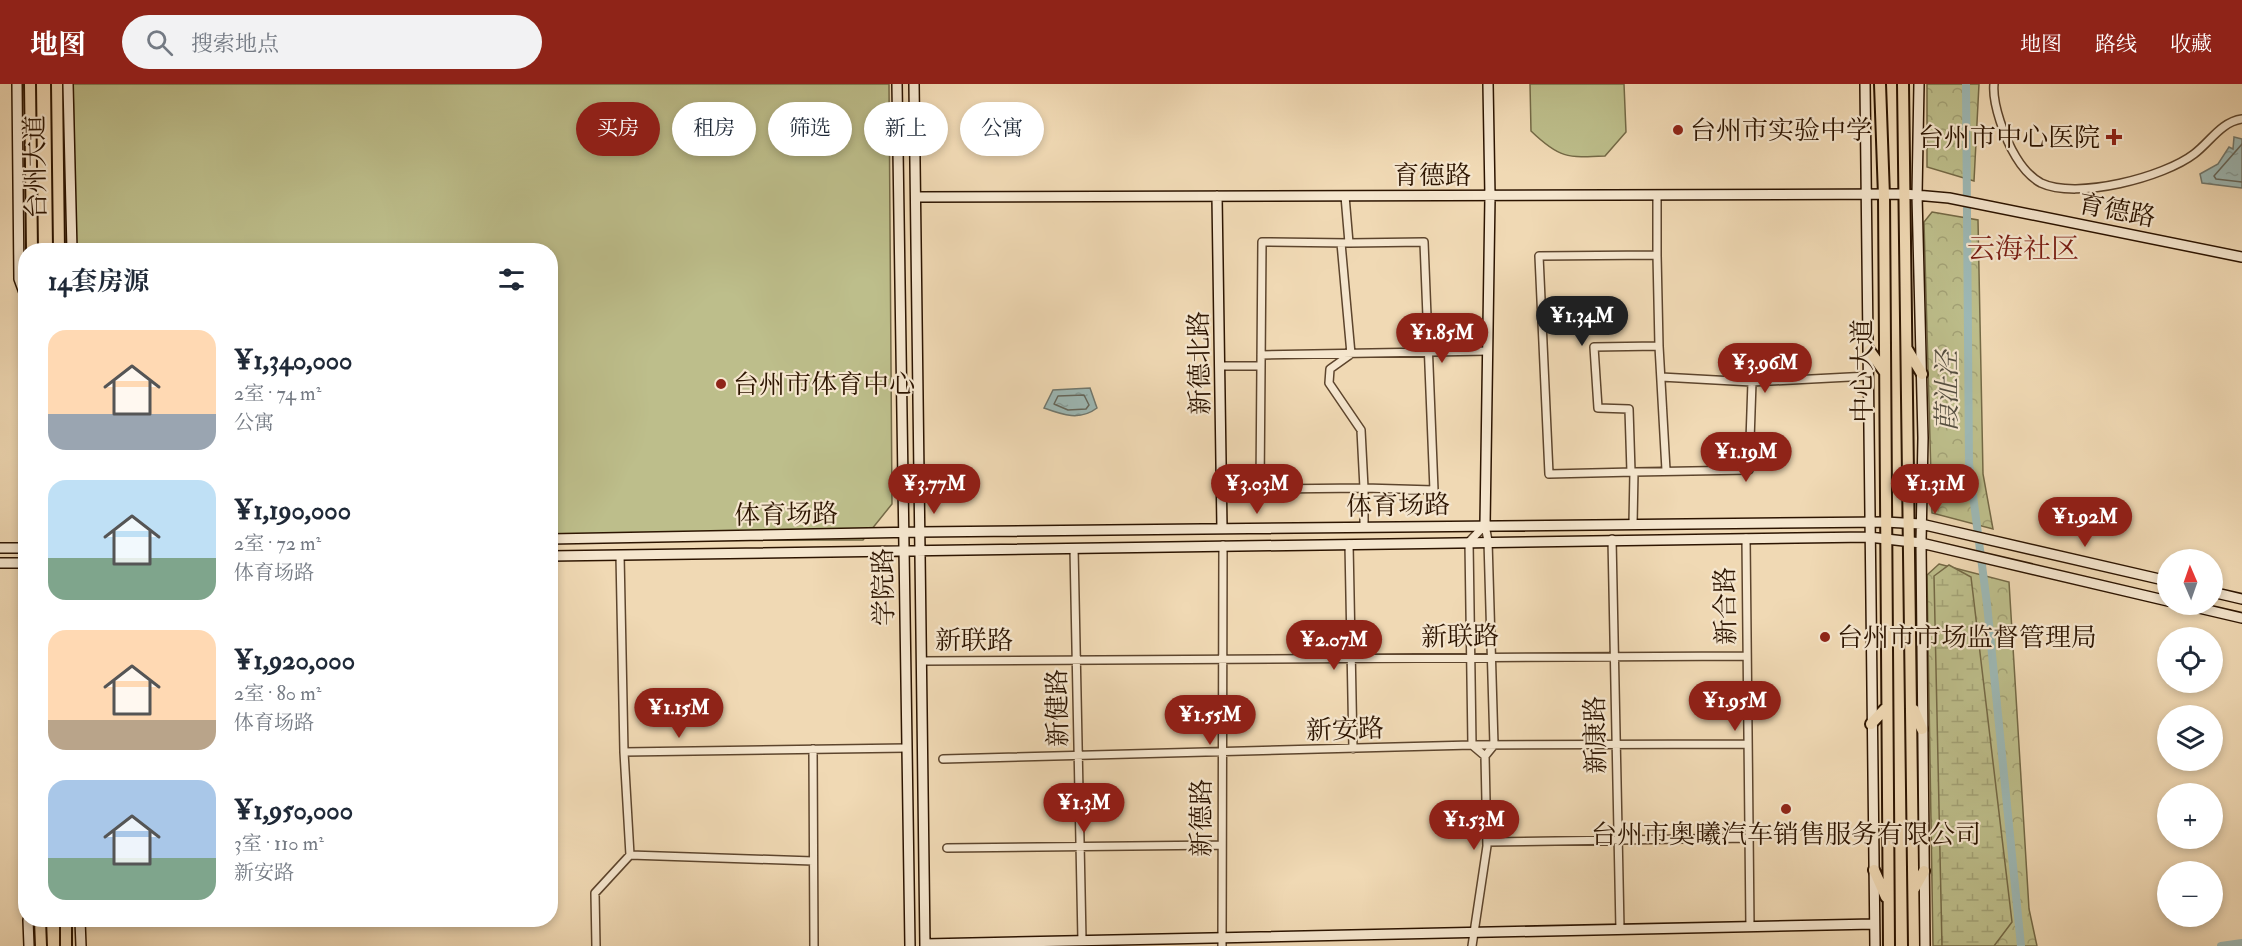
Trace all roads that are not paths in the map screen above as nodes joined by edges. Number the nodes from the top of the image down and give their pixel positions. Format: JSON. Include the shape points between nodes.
{"nodes":[{"id":1,"x":18,"y":84,"type":"edge"},
{"id":2,"x":30,"y":84,"type":"edge"},
{"id":3,"x":57,"y":84,"type":"edge"},
{"id":4,"x":68,"y":84,"type":"edge"},
{"id":5,"x":897,"y":84,"type":"edge"},
{"id":6,"x":914,"y":84,"type":"edge"},
{"id":7,"x":1488,"y":84,"type":"edge"},
{"id":8,"x":1865,"y":84,"type":"edge"},
{"id":9,"x":1880,"y":84,"type":"edge"},
{"id":10,"x":1903,"y":84,"type":"edge"},
{"id":11,"x":1919,"y":84,"type":"edge"},
{"id":12,"x":1994,"y":84,"type":"edge"},
{"id":13,"x":2242,"y":119,"type":"edge"},
{"id":14,"x":1904,"y":194,"type":"junction"},
{"id":15,"x":1884,"y":195,"type":"junction"},
{"id":16,"x":1917,"y":195,"type":"junction"},
{"id":17,"x":1217,"y":196,"type":"junction"},
{"id":18,"x":1345,"y":196,"type":"junction"},
{"id":19,"x":1491,"y":196,"type":"junction"},
{"id":20,"x":1658,"y":196,"type":"junction"},
{"id":21,"x":1867,"y":196,"type":"junction"},
{"id":22,"x":916,"y":197,"type":"junction"},
{"id":23,"x":19,"y":243,"type":"edge"},
{"id":24,"x":32,"y":243,"type":"edge"},
{"id":25,"x":59,"y":243,"type":"edge"},
{"id":26,"x":72,"y":243,"type":"edge"},
{"id":27,"x":1341,"y":243,"type":"junction"},
{"id":28,"x":1349,"y":243,"type":"junction"},
{"id":29,"x":1657,"y":255,"type":"junction"},
{"id":30,"x":2242,"y":257,"type":"edge"},
{"id":31,"x":1659,"y":346,"type":"junction"},
{"id":32,"x":1907,"y":349,"type":"junction"},
{"id":33,"x":1869,"y":350,"type":"junction"},
{"id":34,"x":1488,"y":351,"type":"junction"},
{"id":35,"x":1429,"y":353,"type":"junction"},
{"id":36,"x":1351,"y":354,"type":"junction"},
{"id":37,"x":1261,"y":355,"type":"junction"},
{"id":38,"x":1220,"y":366,"type":"junction"},
{"id":39,"x":1261,"y":366,"type":"junction"},
{"id":40,"x":1884,"y":371,"type":"junction"},
{"id":41,"x":1922,"y":374,"type":"junction"},
{"id":42,"x":1869,"y":376,"type":"junction"},
{"id":43,"x":1660,"y":377,"type":"junction"},
{"id":44,"x":1752,"y":382,"type":"junction"},
{"id":45,"x":1666,"y":470,"type":"junction"},
{"id":46,"x":1632,"y":472,"type":"junction"},
{"id":47,"x":1364,"y":488,"type":"junction"},
{"id":48,"x":1869,"y":522,"type":"junction"},
{"id":49,"x":1885,"y":522,"type":"junction"},
{"id":50,"x":1909,"y":523,"type":"junction"},
{"id":51,"x":1633,"y":524,"type":"junction"},
{"id":52,"x":1921,"y":524,"type":"junction"},
{"id":53,"x":1485,"y":525,"type":"junction"},
{"id":54,"x":1364,"y":527,"type":"junction"},
{"id":55,"x":1222,"y":529,"type":"junction"},
{"id":56,"x":920,"y":532,"type":"junction"},
{"id":57,"x":904,"y":534,"type":"junction"},
{"id":58,"x":1869,"y":537,"type":"junction"},
{"id":59,"x":1746,"y":538,"type":"junction"},
{"id":60,"x":1885,"y":538,"type":"junction"},
{"id":61,"x":558,"y":539,"type":"edge"},
{"id":62,"x":1612,"y":539,"type":"junction"},
{"id":63,"x":1488,"y":541,"type":"junction"},
{"id":64,"x":1909,"y":541,"type":"junction"},
{"id":65,"x":1469,"y":542,"type":"junction"},
{"id":66,"x":1921,"y":543,"type":"junction"},
{"id":67,"x":1349,"y":544,"type":"junction"},
{"id":68,"x":1223,"y":545,"type":"junction"},
{"id":69,"x":0,"y":548,"type":"edge"},
{"id":70,"x":18,"y":548,"type":"edge"},
{"id":71,"x":1074,"y":548,"type":"junction"},
{"id":72,"x":904,"y":550,"type":"junction"},
{"id":73,"x":921,"y":550,"type":"junction"},
{"id":74,"x":620,"y":555,"type":"junction"},
{"id":75,"x":558,"y":556,"type":"edge"},
{"id":76,"x":0,"y":562,"type":"edge"},
{"id":77,"x":18,"y":562,"type":"edge"},
{"id":78,"x":2157,"y":578,"type":"edge"},
{"id":79,"x":2223,"y":595,"type":"edge"},
{"id":80,"x":2157,"y":599,"type":"edge"},
{"id":81,"x":2242,"y":599,"type":"edge"},
{"id":82,"x":2223,"y":614,"type":"edge"},
{"id":83,"x":2242,"y":618,"type":"edge"},
{"id":84,"x":1615,"y":655,"type":"junction"},
{"id":85,"x":1747,"y":656,"type":"junction"},
{"id":86,"x":1470,"y":657,"type":"junction"},
{"id":87,"x":1491,"y":657,"type":"junction"},
{"id":88,"x":1352,"y":658,"type":"junction"},
{"id":89,"x":1077,"y":660,"type":"junction"},
{"id":90,"x":1222,"y":660,"type":"junction"},
{"id":91,"x":922,"y":661,"type":"junction"},
{"id":92,"x":1911,"y":705,"type":"junction"},
{"id":93,"x":1885,"y":709,"type":"junction"},
{"id":94,"x":1871,"y":723,"type":"junction"},
{"id":95,"x":1922,"y":729,"type":"junction"},
{"id":96,"x":1748,"y":744,"type":"junction"},
{"id":97,"x":1472,"y":745,"type":"junction"},
{"id":98,"x":1494,"y":745,"type":"junction"},
{"id":99,"x":1617,"y":745,"type":"junction"},
{"id":100,"x":907,"y":748,"type":"junction"},
{"id":101,"x":813,"y":749,"type":"junction"},
{"id":102,"x":1353,"y":749,"type":"junction"},
{"id":103,"x":624,"y":752,"type":"junction"},
{"id":104,"x":1222,"y":754,"type":"junction"},
{"id":105,"x":1078,"y":756,"type":"junction"},
{"id":106,"x":1485,"y":756,"type":"junction"},
{"id":107,"x":943,"y":759,"type":"dead end"},
{"id":108,"x":1749,"y":838,"type":"junction"},
{"id":109,"x":1619,"y":840,"type":"junction"},
{"id":110,"x":1487,"y":842,"type":"junction"},
{"id":111,"x":1222,"y":845,"type":"junction"},
{"id":112,"x":1080,"y":846,"type":"junction"},
{"id":113,"x":947,"y":848,"type":"dead end"},
{"id":114,"x":630,"y":855,"type":"junction"},
{"id":115,"x":813,"y":861,"type":"junction"},
{"id":116,"x":1874,"y":870,"type":"junction"},
{"id":117,"x":1924,"y":871,"type":"junction"},
{"id":118,"x":1914,"y":889,"type":"junction"},
{"id":119,"x":1887,"y":900,"type":"junction"},
{"id":120,"x":1874,"y":924,"type":"junction"},
{"id":121,"x":28,"y":927,"type":"edge"},
{"id":122,"x":40,"y":927,"type":"edge"},
{"id":123,"x":66,"y":927,"type":"edge"},
{"id":124,"x":80,"y":927,"type":"edge"},
{"id":125,"x":1750,"y":927,"type":"junction"},
{"id":126,"x":1620,"y":929,"type":"junction"},
{"id":127,"x":1474,"y":932,"type":"junction"},
{"id":128,"x":1082,"y":940,"type":"junction"},
{"id":129,"x":1222,"y":941,"type":"edge"},
{"id":130,"x":925,"y":945,"type":"edge"},
{"id":131,"x":29,"y":946,"type":"edge"},
{"id":132,"x":41,"y":946,"type":"edge"},
{"id":133,"x":66,"y":946,"type":"edge"},
{"id":134,"x":81,"y":946,"type":"edge"},
{"id":135,"x":596,"y":946,"type":"edge"},
{"id":136,"x":814,"y":946,"type":"edge"},
{"id":137,"x":910,"y":946,"type":"edge"},
{"id":138,"x":1472,"y":946,"type":"edge"},
{"id":139,"x":1875,"y":946,"type":"edge"},
{"id":140,"x":1888,"y":946,"type":"edge"},
{"id":141,"x":1914,"y":946,"type":"edge"},
{"id":142,"x":1925,"y":946,"type":"edge"}],
"edges":[{"from":1,"to":23,"type":"main road"},
{"from":2,"to":24,"type":"main road","name":"台州大道"},
{"from":3,"to":25,"type":"main road","name":"台州大道"},
{"from":4,"to":26,"type":"main road"},
{"from":5,"to":57,"type":"main road","name":"学院路"},
{"from":6,"to":22,"type":"main road","name":"学院路"},
{"from":7,"to":19,"type":"main road"},
{"from":8,"to":21,"type":"main road"},
{"from":9,"to":15,"type":"main road","name":"中心大道"},
{"from":10,"to":14,"type":"main road","name":"中心大道"},
{"from":11,"to":16,"type":"main road"},
{"from":12,"to":13,"type":"street","via":[[1992,98],[2004,135],[2021,165],[2042,183],[2070,189],[2138,181],[2193,155],[2217,131]]},
{"from":14,"to":15,"type":"main road","name":"育德路"},
{"from":14,"to":16,"type":"main road","name":"育德路"},
{"from":14,"to":32,"type":"main road","name":"中心大道"},
{"from":15,"to":21,"type":"main road","name":"育德路"},
{"from":15,"to":40,"type":"main road","name":"中心大道"},
{"from":16,"to":30,"type":"main road","name":"育德路","via":[[1949,198]]},
{"from":16,"to":41,"type":"main road"},
{"from":17,"to":18,"type":"main road","name":"育德路"},
{"from":17,"to":22,"type":"main road","name":"育德路"},
{"from":17,"to":38,"type":"main road","name":"新德北路"},
{"from":18,"to":19,"type":"main road","name":"育德路"},
{"from":18,"to":28,"type":"street"},
{"from":19,"to":20,"type":"main road","name":"育德路"},
{"from":19,"to":34,"type":"main road"},
{"from":20,"to":21,"type":"main road","name":"育德路"},
{"from":20,"to":29,"type":"street"},
{"from":21,"to":33,"type":"main road"},
{"from":22,"to":56,"type":"main road","name":"学院路"},
{"from":27,"to":28,"type":"street"},
{"from":27,"to":36,"type":"street"},
{"from":27,"to":37,"type":"street","via":[[1262,242]]},
{"from":28,"to":35,"type":"street","via":[[1424,242]]},
{"from":29,"to":31,"type":"street"},
{"from":29,"to":46,"type":"street","via":[[1539,256],[1549,474]]},
{"from":31,"to":43,"type":"street"},
{"from":31,"to":46,"type":"street","via":[[1594,347],[1598,408],[1629,409]]},
{"from":32,"to":41,"type":"main road"},
{"from":32,"to":50,"type":"main road","name":"中心大道"},
{"from":33,"to":40,"type":"main road"},
{"from":33,"to":42,"type":"main road"},
{"from":34,"to":35,"type":"street"},
{"from":34,"to":53,"type":"main road"},
{"from":35,"to":36,"type":"street"},
{"from":35,"to":47,"type":"street","via":[[1434,490]]},
{"from":36,"to":37,"type":"street"},
{"from":36,"to":47,"type":"street","via":[[1330,369],[1329,383],[1361,430]]},
{"from":37,"to":39,"type":"street"},
{"from":38,"to":39,"type":"street"},
{"from":38,"to":55,"type":"main road","name":"新德北路"},
{"from":39,"to":47,"type":"street","via":[[1260,489]]},
{"from":40,"to":49,"type":"main road","name":"中心大道"},
{"from":41,"to":52,"type":"main road"},
{"from":42,"to":44,"type":"street"},
{"from":42,"to":48,"type":"main road"},
{"from":43,"to":44,"type":"street"},
{"from":43,"to":45,"type":"street"},
{"from":44,"to":45,"type":"street","via":[[1749,470]]},
{"from":45,"to":46,"type":"street"},
{"from":46,"to":51,"type":"street"},
{"from":47,"to":54,"type":"street"},
{"from":48,"to":49,"type":"main road","name":"体育场路"},
{"from":48,"to":51,"type":"main road","name":"体育场路"},
{"from":48,"to":58,"type":"main road"},
{"from":49,"to":50,"type":"main road","name":"体育场路"},
{"from":49,"to":60,"type":"main road","name":"中心大道"},
{"from":50,"to":52,"type":"main road","name":"体育场路"},
{"from":50,"to":64,"type":"main road","name":"中心大道"},
{"from":51,"to":53,"type":"main road","name":"体育场路"},
{"from":52,"to":66,"type":"main road"},
{"from":52,"to":78,"type":"main road","name":"体育场路"},
{"from":53,"to":54,"type":"main road","name":"体育场路"},
{"from":53,"to":63,"type":"street"},
{"from":53,"to":65,"type":"street"},
{"from":54,"to":55,"type":"main road","name":"体育场路"},
{"from":55,"to":56,"type":"main road","name":"体育场路"},
{"from":56,"to":57,"type":"main road","name":"体育场路"},
{"from":56,"to":73,"type":"main road","name":"学院路"},
{"from":57,"to":61,"type":"main road","name":"体育场路"},
{"from":57,"to":72,"type":"main road","name":"学院路"},
{"from":58,"to":59,"type":"main road"},
{"from":58,"to":60,"type":"main road"},
{"from":58,"to":94,"type":"main road"},
{"from":59,"to":62,"type":"main road"},
{"from":59,"to":85,"type":"street","name":"新合路"},
{"from":60,"to":64,"type":"main road"},
{"from":60,"to":93,"type":"main road","name":"中心大道"},
{"from":62,"to":63,"type":"main road"},
{"from":62,"to":84,"type":"street","name":"新康路"},
{"from":63,"to":65,"type":"main road"},
{"from":63,"to":87,"type":"street"},
{"from":64,"to":66,"type":"main road"},
{"from":64,"to":92,"type":"main road","name":"中心大道"},
{"from":65,"to":67,"type":"main road"},
{"from":65,"to":86,"type":"street"},
{"from":66,"to":80,"type":"main road"},
{"from":66,"to":95,"type":"main road"},
{"from":67,"to":68,"type":"main road"},
{"from":67,"to":88,"type":"street"},
{"from":68,"to":71,"type":"main road"},
{"from":68,"to":90,"type":"street","name":"新德路"},
{"from":69,"to":70,"type":"main road"},
{"from":71,"to":73,"type":"main road"},
{"from":71,"to":89,"type":"street","name":"新健路"},
{"from":72,"to":73,"type":"main road"},
{"from":72,"to":74,"type":"main road"},
{"from":72,"to":100,"type":"main road","name":"学院路"},
{"from":73,"to":91,"type":"main road","name":"学院路"},
{"from":74,"to":75,"type":"main road"},
{"from":74,"to":103,"type":"street"},
{"from":76,"to":77,"type":"main road"},
{"from":79,"to":81,"type":"main road"},
{"from":82,"to":83,"type":"main road"},
{"from":84,"to":85,"type":"street","name":"新联路"},
{"from":84,"to":87,"type":"street","name":"新联路"},
{"from":84,"to":99,"type":"street","name":"新康路"},
{"from":85,"to":96,"type":"street","name":"新合路"},
{"from":86,"to":87,"type":"street","name":"新联路"},
{"from":86,"to":88,"type":"street","name":"新联路"},
{"from":86,"to":97,"type":"street"},
{"from":87,"to":98,"type":"street"},
{"from":88,"to":90,"type":"street","name":"新联路"},
{"from":88,"to":102,"type":"street"},
{"from":89,"to":90,"type":"street","name":"新联路"},
{"from":89,"to":91,"type":"street","name":"新联路"},
{"from":89,"to":105,"type":"street","name":"新健路"},
{"from":90,"to":104,"type":"street","name":"新德路"},
{"from":91,"to":130,"type":"main road","name":"学院路"},
{"from":92,"to":95,"type":"main road"},
{"from":92,"to":118,"type":"main road","name":"中心大道"},
{"from":93,"to":94,"type":"main road"},
{"from":93,"to":119,"type":"main road","name":"中心大道"},
{"from":94,"to":116,"type":"main road"},
{"from":95,"to":117,"type":"main road"},
{"from":96,"to":99,"type":"street","name":"新安路"},
{"from":96,"to":108,"type":"street","name":"新合路"},
{"from":97,"to":98,"type":"street","name":"新安路"},
{"from":97,"to":102,"type":"street","name":"新安路"},
{"from":97,"to":106,"type":"street"},
{"from":98,"to":99,"type":"street","name":"新安路"},
{"from":98,"to":106,"type":"street"},
{"from":99,"to":109,"type":"street","name":"新康路"},
{"from":100,"to":101,"type":"street"},
{"from":100,"to":137,"type":"main road","name":"学院路"},
{"from":101,"to":103,"type":"street"},
{"from":101,"to":115,"type":"street"},
{"from":102,"to":104,"type":"street","name":"新安路"},
{"from":103,"to":114,"type":"street"},
{"from":104,"to":105,"type":"street","name":"新安路"},
{"from":104,"to":111,"type":"street","name":"新德路"},
{"from":105,"to":107,"type":"street","name":"新安路"},
{"from":105,"to":112,"type":"street","name":"新健路"},
{"from":106,"to":110,"type":"street"},
{"from":108,"to":109,"type":"street"},
{"from":108,"to":125,"type":"street","name":"新合路"},
{"from":109,"to":110,"type":"street"},
{"from":109,"to":126,"type":"street","name":"新康路"},
{"from":110,"to":127,"type":"street"},
{"from":111,"to":112,"type":"street"},
{"from":111,"to":129,"type":"street","name":"新德路"},
{"from":112,"to":113,"type":"street"},
{"from":112,"to":128,"type":"street","name":"新健路"},
{"from":114,"to":115,"type":"street"},
{"from":114,"to":135,"type":"street","via":[[595,893]]},
{"from":115,"to":136,"type":"street"},
{"from":116,"to":119,"type":"main road"},
{"from":116,"to":120,"type":"main road"},
{"from":117,"to":118,"type":"main road"},
{"from":117,"to":142,"type":"main road"},
{"from":118,"to":141,"type":"main road","name":"中心大道"},
{"from":119,"to":140,"type":"main road","name":"中心大道"},
{"from":120,"to":125,"type":"main road"},
{"from":120,"to":139,"type":"main road"},
{"from":121,"to":131,"type":"main road"},
{"from":122,"to":132,"type":"main road"},
{"from":123,"to":133,"type":"main road"},
{"from":124,"to":134,"type":"main road"},
{"from":125,"to":126,"type":"main road"},
{"from":126,"to":127,"type":"main road"},
{"from":127,"to":129,"type":"main road"},
{"from":127,"to":138,"type":"street"},
{"from":128,"to":129,"type":"main road"},
{"from":128,"to":130,"type":"main road"}]}
